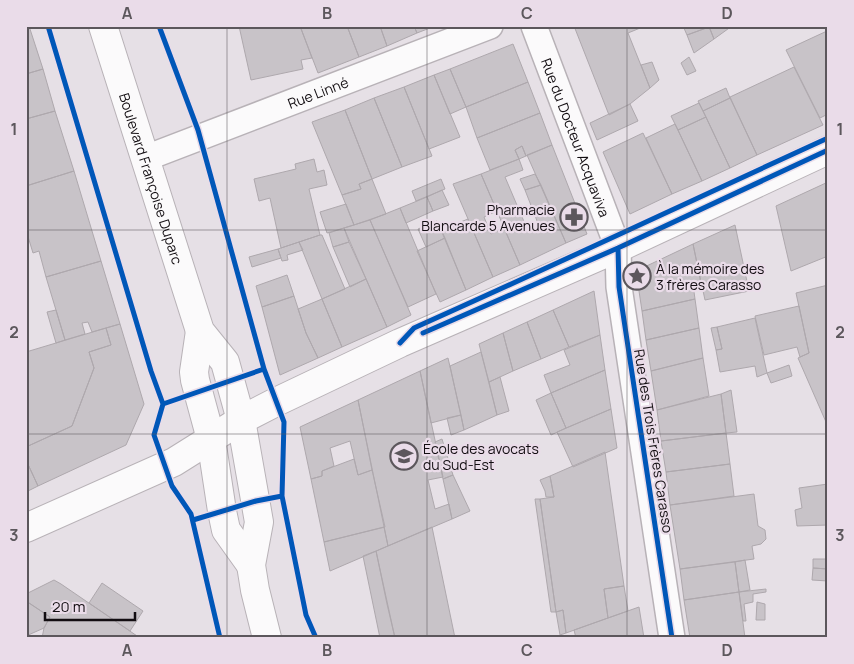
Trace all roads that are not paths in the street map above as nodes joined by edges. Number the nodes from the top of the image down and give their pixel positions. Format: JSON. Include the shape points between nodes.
{"nodes":[{"id":1,"x":103,"y":26,"type":"edge"},
{"id":2,"x":490,"y":26,"type":"edge"},
{"id":3,"x":534,"y":26,"type":"edge"},
{"id":4,"x":828,"y":150,"type":"edge"},
{"id":5,"x":146,"y":158,"type":"junction"},
{"id":6,"x":618,"y":248,"type":"junction"},
{"id":7,"x":200,"y":331,"type":"junction"},
{"id":8,"x":241,"y":420,"type":"junction"},
{"id":9,"x":211,"y":439,"type":"junction"},
{"id":10,"x":26,"y":528,"type":"edge"},
{"id":11,"x":252,"y":565,"type":"junction"},
{"id":12,"x":267,"y":638,"type":"edge"},
{"id":13,"x":672,"y":638,"type":"edge"}],
"edges":[{"from":1,"to":5,"type":"main road","name":"Boulevard Françoise Duparc"},
{"from":2,"to":5,"type":"street","name":"Rue Linné"},
{"from":3,"to":6,"type":"street","name":"Rue du Docteur Acquaviva"},
{"from":4,"to":6,"type":"main road"},
{"from":5,"to":7,"type":"main road","name":"Boulevard Françoise Duparc"},
{"from":6,"to":8,"type":"main road","via":[[400,343]]},
{"from":6,"to":13,"type":"street","name":"Rue des Trois Frères Carasso","via":[[619,287]]},
{"from":7,"to":8,"type":"main road","name":"Boulevard Françoise Duparc","via":[[225,362]]},
{"from":7,"to":9,"type":"main road","name":"Boulevard Françoise Duparc","via":[[194,372]]},
{"from":8,"to":9,"type":"main road"},
{"from":8,"to":11,"type":"main road","name":"Boulevard Françoise Duparc","via":[[259,522]]},
{"from":9,"to":10,"type":"main road","via":[[174,462]]},
{"from":9,"to":11,"type":"main road","name":"Boulevard Françoise Duparc","via":[[226,530]]},
{"from":11,"to":12,"type":"main road","name":"Boulevard Françoise Duparc"}]}
